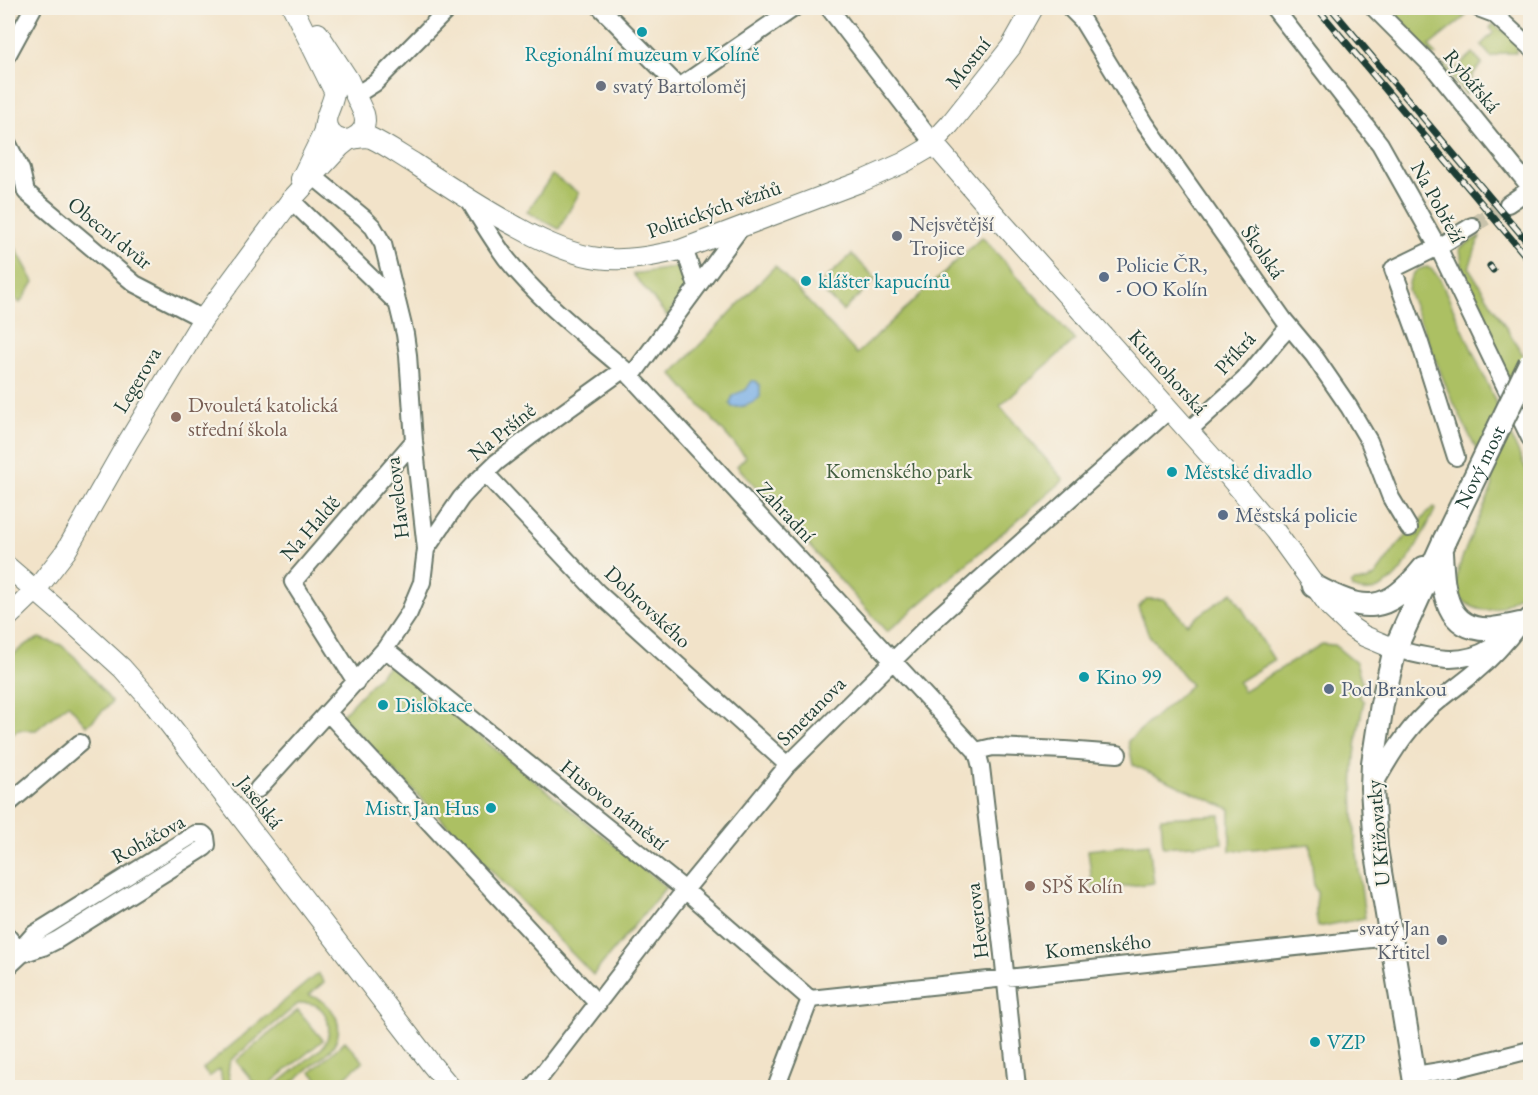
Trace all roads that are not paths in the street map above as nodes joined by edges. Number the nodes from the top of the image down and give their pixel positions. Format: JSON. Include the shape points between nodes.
{"nodes":[{"id":1,"x":33,"y":8,"type":"edge"},
{"id":2,"x":293,"y":8,"type":"edge"},
{"id":3,"x":300,"y":8,"type":"edge"},
{"id":4,"x":449,"y":8,"type":"edge"},
{"id":5,"x":601,"y":8,"type":"edge"},
{"id":6,"x":794,"y":8,"type":"edge"},
{"id":7,"x":830,"y":8,"type":"edge"},
{"id":8,"x":1033,"y":8,"type":"edge"},
{"id":9,"x":1070,"y":8,"type":"edge"},
{"id":10,"x":1274,"y":8,"type":"edge"},
{"id":11,"x":1374,"y":8,"type":"edge"},
{"id":12,"x":1478,"y":8,"type":"edge"},
{"id":13,"x":1530,"y":47,"type":"edge"},
{"id":14,"x":8,"y":54,"type":"edge"},
{"id":15,"x":359,"y":102,"type":"junction"},
{"id":16,"x":327,"y":115,"type":"junction"},
{"id":17,"x":352,"y":139,"type":"junction"},
{"id":18,"x":8,"y":144,"type":"edge"},
{"id":19,"x":934,"y":144,"type":"junction"},
{"id":20,"x":313,"y":176,"type":"junction"},
{"id":21,"x":443,"y":182,"type":"junction"},
{"id":22,"x":1530,"y":188,"type":"edge"},
{"id":23,"x":468,"y":199,"type":"junction"},
{"id":24,"x":291,"y":200,"type":"junction"},
{"id":25,"x":1508,"y":204,"type":"tunnel mouth"},
{"id":26,"x":742,"y":226,"type":"junction"},
{"id":27,"x":1472,"y":226,"type":"tunnel mouth"},
{"id":28,"x":1438,"y":247,"type":"junction"},
{"id":29,"x":680,"y":250,"type":"junction"},
{"id":30,"x":697,"y":286,"type":"junction"},
{"id":31,"x":396,"y":302,"type":"junction"},
{"id":32,"x":203,"y":319,"type":"junction"},
{"id":33,"x":1289,"y":327,"type":"junction"},
{"id":34,"x":1530,"y":363,"type":"edge"},
{"id":35,"x":627,"y":373,"type":"junction"},
{"id":36,"x":1169,"y":410,"type":"junction"},
{"id":37,"x":1188,"y":431,"type":"junction"},
{"id":38,"x":1530,"y":438,"type":"edge"},
{"id":39,"x":414,"y":441,"type":"junction"},
{"id":40,"x":1456,"y":457,"type":"dead end"},
{"id":41,"x":486,"y":473,"type":"junction"},
{"id":42,"x":1409,"y":528,"type":"dead end"},
{"id":43,"x":1443,"y":544,"type":"junction"},
{"id":44,"x":426,"y":549,"type":"junction"},
{"id":45,"x":8,"y":567,"type":"edge"},
{"id":46,"x":1314,"y":586,"type":"junction"},
{"id":47,"x":35,"y":591,"type":"junction"},
{"id":48,"x":8,"y":617,"type":"edge"},
{"id":49,"x":1525,"y":620,"type":"edge"},
{"id":50,"x":386,"y":649,"type":"junction"},
{"id":51,"x":1395,"y":649,"type":"junction"},
{"id":52,"x":893,"y":661,"type":"junction"},
{"id":53,"x":356,"y":682,"type":"junction"},
{"id":54,"x":328,"y":713,"type":"junction"},
{"id":55,"x":80,"y":744,"type":"dead end"},
{"id":56,"x":976,"y":751,"type":"junction"},
{"id":57,"x":1118,"y":754,"type":"dead end"},
{"id":58,"x":788,"y":765,"type":"junction"},
{"id":59,"x":1372,"y":788,"type":"junction"},
{"id":60,"x":258,"y":789,"type":"dead end"},
{"id":61,"x":8,"y":804,"type":"edge"},
{"id":62,"x":685,"y":890,"type":"junction"},
{"id":63,"x":8,"y":937,"type":"edge"},
{"id":64,"x":1390,"y":937,"type":"junction"},
{"id":65,"x":22,"y":954,"type":"junction"},
{"id":66,"x":8,"y":967,"type":"edge"},
{"id":67,"x":1006,"y":978,"type":"junction"},
{"id":68,"x":810,"y":999,"type":"junction"},
{"id":69,"x":598,"y":1004,"type":"junction"},
{"id":70,"x":1530,"y":1050,"type":"edge"},
{"id":71,"x":1415,"y":1081,"type":"edge"},
{"id":72,"x":451,"y":1088,"type":"edge"},
{"id":73,"x":532,"y":1088,"type":"edge"},
{"id":74,"x":776,"y":1088,"type":"edge"},
{"id":75,"x":1017,"y":1088,"type":"edge"}],
"edges":[{"from":1,"to":14,"type":"street"},
{"from":2,"to":16,"type":"street","via":[[334,91]]},
{"from":3,"to":15,"type":"street","name":"Politických vězňů","via":[[344,71]]},
{"from":4,"to":15,"type":"street"},
{"from":5,"to":6,"type":"street","via":[[679,87]]},
{"from":7,"to":19,"type":"street","name":"Kutnohorská"},
{"from":8,"to":19,"type":"street","name":"Mostní","via":[[1011,47]]},
{"from":9,"to":33,"type":"street","name":"Školská","via":[[1082,20],[1145,123]]},
{"from":10,"to":28,"type":"street","name":"Na Pobřeží","via":[[1380,144]]},
{"from":11,"to":22,"type":"street","name":"Rybářská","via":[[1432,67]]},
{"from":12,"to":13,"type":"street","via":[[1494,14]]},
{"from":15,"to":16,"type":"street","via":[[335,104]]},
{"from":15,"to":17,"type":"street","via":[[364,127]]},
{"from":15,"to":21,"type":"street","name":"Politických vězňů","via":[[372,123]]},
{"from":16,"to":17,"type":"street","name":"Politických vězňů","via":[[326,124],[332,134],[339,139]]},
{"from":16,"to":24,"type":"street","name":"Legerova","via":[[323,134]]},
{"from":17,"to":20,"type":"street","name":"Legerova"},
{"from":17,"to":21,"type":"street","name":"Politických vězňů","via":[[372,138]]},
{"from":18,"to":32,"type":"street","name":"Obecní dvůr","via":[[21,170],[26,192],[135,284]]},
{"from":19,"to":26,"type":"street","name":"Politických vězňů","via":[[860,182]]},
{"from":19,"to":36,"type":"street","name":"Kutnohorská"},
{"from":20,"to":24,"type":"street","name":"Legerova"},
{"from":20,"to":31,"type":"street","name":"Havelcova","via":[[364,218],[378,236]]},
{"from":21,"to":23,"type":"street","name":"Politických vězňů"},
{"from":22,"to":25,"type":"street"},
{"from":23,"to":29,"type":"street","name":"Politických vězňů","via":[[526,233],[583,255],[632,259]]},
{"from":23,"to":35,"type":"street","name":"Zahradní","via":[[519,273]]},
{"from":24,"to":31,"type":"street"},
{"from":24,"to":32,"type":"street","name":"Legerova"},
{"from":26,"to":29,"type":"street","name":"Politických vězňů"},
{"from":26,"to":30,"type":"street","name":"Na Pršíně"},
{"from":27,"to":28,"type":"street"},
{"from":28,"to":38,"type":"street","name":"Na Pobřeží"},
{"from":28,"to":40,"type":"street","via":[[1393,269]]},
{"from":29,"to":30,"type":"street","via":[[687,257]]},
{"from":30,"to":35,"type":"street","name":"Na Pršíně"},
{"from":31,"to":39,"type":"street","name":"Havelcova","via":[[408,355]]},
{"from":32,"to":47,"type":"street","name":"Legerova","via":[[66,551]]},
{"from":33,"to":37,"type":"street","name":"Příkrá","via":[[1244,380]]},
{"from":33,"to":42,"type":"street","name":"Školská","via":[[1349,406],[1369,441],[1390,498]]},
{"from":34,"to":43,"type":"main road","name":"Nový most","bridge":true},
{"from":35,"to":41,"type":"street","name":"Na Pršíně","via":[[532,435]]},
{"from":35,"to":52,"type":"street","name":"Zahradní"},
{"from":36,"to":37,"type":"street","name":"Kutnohorská"},
{"from":36,"to":52,"type":"street","name":"Smetanova"},
{"from":37,"to":46,"type":"street","name":"Kutnohorská","via":[[1275,531]]},
{"from":39,"to":44,"type":"street","name":"Havelcova"},
{"from":39,"to":53,"type":"street","name":"Na Haldě","via":[[293,582]]},
{"from":41,"to":44,"type":"street","name":"Na Pršíně","via":[[461,498]]},
{"from":41,"to":58,"type":"street","name":"Dobrovského","via":[[598,593]]},
{"from":43,"to":46,"type":"main road","via":[[1407,587],[1376,605],[1347,602]]},
{"from":43,"to":49,"type":"main road","via":[[1444,591],[1454,614],[1470,626],[1490,629]]},
{"from":43,"to":51,"type":"main road","name":"U Křižovatky"},
{"from":44,"to":50,"type":"street","name":"Havelcova","via":[[422,582],[409,613]]},
{"from":45,"to":47,"type":"street","name":"Jaselská"},
{"from":46,"to":51,"type":"street","name":"Kutnohorská","via":[[1352,628]]},
{"from":47,"to":48,"type":"street","name":"Legerova"},
{"from":47,"to":72,"type":"street","name":"Jaselská","via":[[122,668],[153,702]]},
{"from":49,"to":51,"type":"street","name":"Kutnohorská","via":[[1489,649],[1471,657],[1434,658]]},
{"from":49,"to":59,"type":"street","via":[[1489,660],[1425,713],[1390,757]]},
{"from":50,"to":53,"type":"street","name":"Havelcova"},
{"from":50,"to":62,"type":"street","name":"Husovo náměstí"},
{"from":51,"to":59,"type":"main road","name":"U Křižovatky","via":[[1379,721]]},
{"from":52,"to":56,"type":"street","name":"Zahradní"},
{"from":52,"to":58,"type":"street","name":"Smetanova"},
{"from":53,"to":54,"type":"street","name":"Havelcova"},
{"from":54,"to":60,"type":"street","name":"Havelcova"},
{"from":54,"to":69,"type":"street"},
{"from":55,"to":61,"type":"street"},
{"from":56,"to":57,"type":"street","via":[[993,747]]},
{"from":56,"to":67,"type":"street","name":"Heverova"},
{"from":58,"to":62,"type":"street","name":"Smetanova"},
{"from":59,"to":64,"type":"main road","name":"U Křižovatky","via":[[1376,848]]},
{"from":62,"to":68,"type":"street","name":"Husovo náměstí"},
{"from":62,"to":69,"type":"street","name":"Smetanova"},
{"from":63,"to":65,"type":"street"},
{"from":64,"to":67,"type":"street","name":"Komenského"},
{"from":64,"to":71,"type":"main road","name":"U Křižovatky"},
{"from":65,"to":65,"type":"street","name":"Roháčova","via":[[57,939],[204,848],[206,837],[195,834],[34,934]]},
{"from":65,"to":66,"type":"street","name":"Roháčova"},
{"from":67,"to":68,"type":"street","name":"Komenského"},
{"from":67,"to":75,"type":"street","name":"Heverova"},
{"from":68,"to":74,"type":"street"},
{"from":69,"to":73,"type":"street","name":"Smetanova"},
{"from":70,"to":71,"type":"street"}]}
